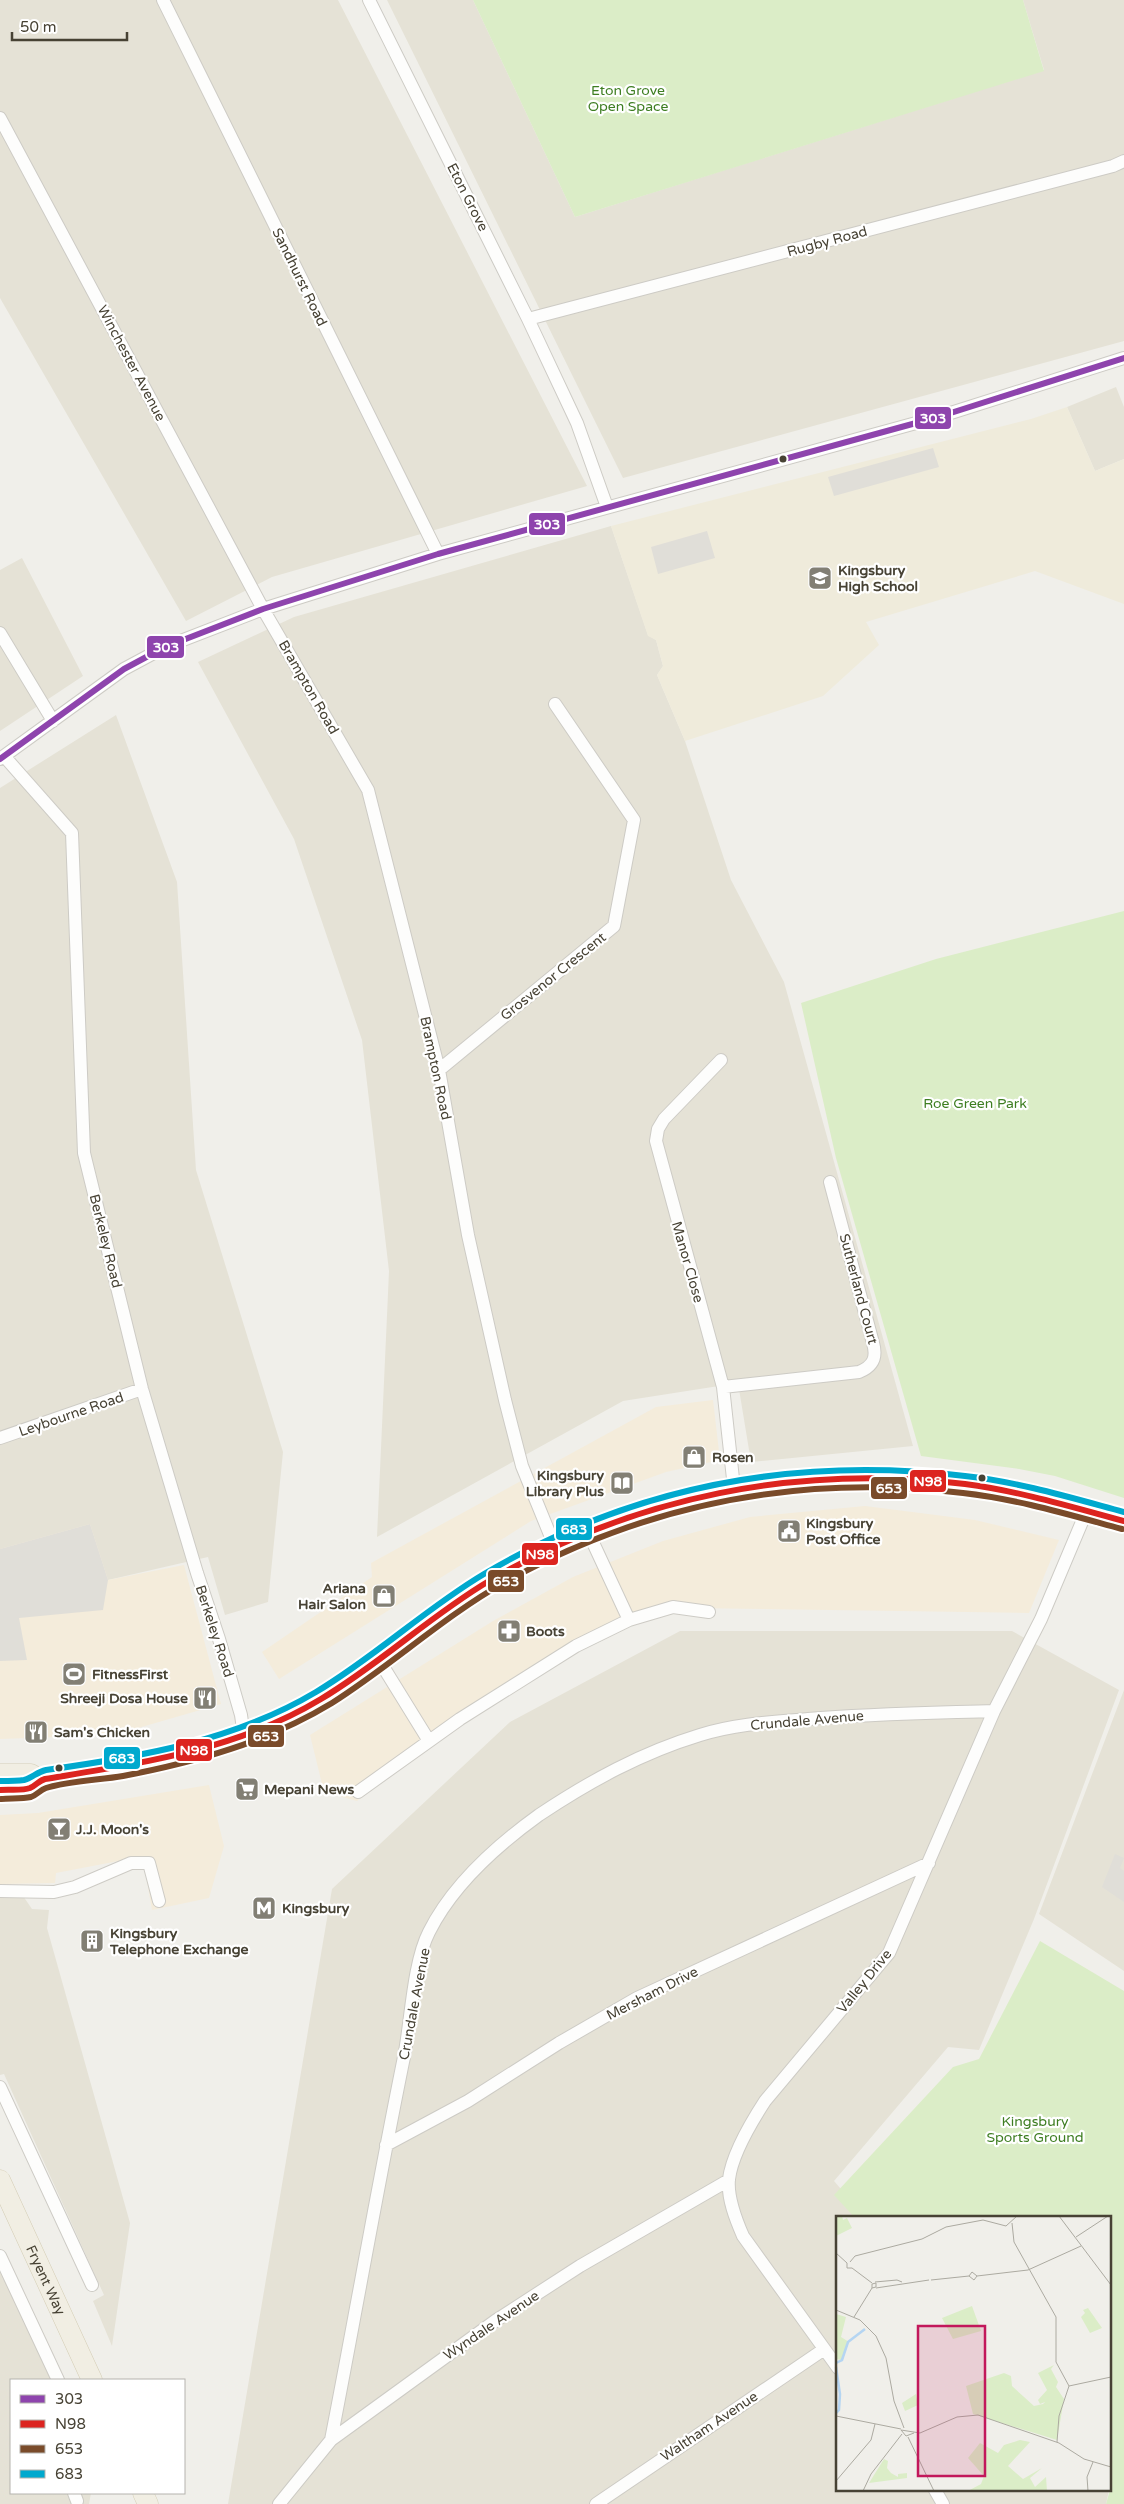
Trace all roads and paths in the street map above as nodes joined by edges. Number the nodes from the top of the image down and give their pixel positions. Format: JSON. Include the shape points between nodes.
{"nodes":[{"id":1,"x":163,"y":0,"type":"edge"},
{"id":2,"x":369,"y":0,"type":"edge"},
{"id":3,"x":0,"y":118,"type":"edge"},
{"id":4,"x":1124,"y":160,"type":"edge"},
{"id":5,"x":528,"y":319,"type":"junction"},
{"id":6,"x":1124,"y":358,"type":"edge"},
{"id":7,"x":607,"y":507,"type":"junction"},
{"id":8,"x":438,"y":554,"type":"junction"},
{"id":9,"x":263,"y":608,"type":"junction"},
{"id":10,"x":0,"y":633,"type":"edge"},
{"id":11,"x":555,"y":704,"type":"dead end"},
{"id":12,"x":53,"y":721,"type":"junction"},
{"id":13,"x":2,"y":757,"type":"edge"},
{"id":14,"x":721,"y":1060,"type":"dead end"},
{"id":15,"x":439,"y":1070,"type":"junction"},
{"id":16,"x":830,"y":1182,"type":"dead end"},
{"id":17,"x":723,"y":1387,"type":"junction"},
{"id":18,"x":142,"y":1389,"type":"junction"},
{"id":19,"x":0,"y":1438,"type":"edge"},
{"id":20,"x":734,"y":1488,"type":"junction"},
{"id":21,"x":1087,"y":1510,"type":"junction"},
{"id":22,"x":1124,"y":1521,"type":"edge"},
{"id":23,"x":589,"y":1534,"type":"junction"},
{"id":24,"x":555,"y":1547,"type":"junction"},
{"id":25,"x":709,"y":1612,"type":"dead end"},
{"id":26,"x":629,"y":1620,"type":"junction"},
{"id":27,"x":379,"y":1660,"type":"junction"},
{"id":28,"x":994,"y":1711,"type":"junction"},
{"id":29,"x":244,"y":1736,"type":"junction"},
{"id":30,"x":429,"y":1741,"type":"junction"},
{"id":31,"x":0,"y":1774,"type":"edge"},
{"id":32,"x":40,"y":1780,"type":"junction"},
{"id":33,"x":0,"y":1790,"type":"edge"},
{"id":34,"x":358,"y":1792,"type":"dead end"},
{"id":35,"x":929,"y":1863,"type":"junction"},
{"id":36,"x":0,"y":1891,"type":"edge"},
{"id":37,"x":159,"y":1901,"type":"dead end"},
{"id":38,"x":0,"y":2087,"type":"edge"},
{"id":39,"x":386,"y":2145,"type":"junction"},
{"id":40,"x":0,"y":2180,"type":"edge"},
{"id":41,"x":729,"y":2180,"type":"junction"},
{"id":42,"x":0,"y":2256,"type":"edge"},
{"id":43,"x":92,"y":2285,"type":"dead end"},
{"id":44,"x":823,"y":2350,"type":"junction"},
{"id":45,"x":836,"y":2366,"type":"edge"},
{"id":46,"x":58,"y":2379,"type":"edge"},
{"id":47,"x":92,"y":2379,"type":"edge"},
{"id":48,"x":331,"y":2440,"type":"junction"},
{"id":49,"x":936,"y":2492,"type":"edge"},
{"id":50,"x":279,"y":2504,"type":"edge"},
{"id":51,"x":596,"y":2504,"type":"edge"},
{"id":52,"x":943,"y":2504,"type":"edge"}],
"edges":[{"from":1,"to":8,"type":"street","name":"Sandhurst Road"},
{"from":2,"to":5,"type":"street","name":"Eton Grove"},
{"from":3,"to":9,"type":"street","name":"Winchester Avenue"},
{"from":4,"to":5,"type":"street","name":"Rugby Road","via":[[1113,166]]},
{"from":5,"to":7,"type":"street","name":"Eton Grove","via":[[577,423]]},
{"from":6,"to":7,"type":"street","via":[[938,417]]},
{"from":7,"to":8,"type":"street"},
{"from":8,"to":9,"type":"street"},
{"from":9,"to":12,"type":"street","via":[[165,647],[124,669]]},
{"from":9,"to":15,"type":"street","name":"Brampton Road","via":[[368,790]]},
{"from":10,"to":12,"type":"street"},
{"from":11,"to":15,"type":"street","name":"Grosvenor Crescent","via":[[634,820],[614,926]]},
{"from":12,"to":13,"type":"street"},
{"from":13,"to":18,"type":"street","name":"Berkeley Road","via":[[72,833],[83,1147]]},
{"from":14,"to":17,"type":"street","name":"Manor Close","via":[[664,1119],[656,1141]]},
{"from":15,"to":24,"type":"street","name":"Brampton Road","via":[[468,1235],[505,1400],[522,1466]]},
{"from":16,"to":17,"type":"street","name":"Sutherland Court","via":[[876,1352],[874,1360],[859,1372]]},
{"from":17,"to":20,"type":"street","name":"Manor Close"},
{"from":18,"to":19,"type":"street","name":"Leybourne Road"},
{"from":18,"to":29,"type":"street","name":"Berkeley Road","via":[[219,1639]]},
{"from":20,"to":21,"type":"main road","via":[[824,1476],[945,1480],[1001,1488]]},
{"from":20,"to":23,"type":"main road","via":[[647,1510]]},
{"from":21,"to":22,"type":"main road"},
{"from":21,"to":28,"type":"street","name":"Valley Drive","via":[[1041,1619]]},
{"from":23,"to":24,"type":"main road"},
{"from":23,"to":26,"type":"street"},
{"from":24,"to":27,"type":"main road","via":[[514,1567],[464,1598],[414,1631]]},
{"from":25,"to":26,"type":"street","via":[[673,1607]]},
{"from":26,"to":30,"type":"street","via":[[576,1646]]},
{"from":27,"to":29,"type":"main road","via":[[317,1702]]},
{"from":27,"to":30,"type":"street"},
{"from":28,"to":35,"type":"street","name":"Valley Drive"},
{"from":28,"to":39,"type":"street","name":"Crundale Avenue","via":[[776,1721],[700,1735],[634,1760],[582,1786],[525,1825],[486,1858],[452,1894],[427,1935],[417,1973]]},
{"from":29,"to":32,"type":"main road","via":[[129,1765]]},
{"from":30,"to":34,"type":"street"},
{"from":31,"to":32,"type":"main road","via":[[31,1774]]},
{"from":32,"to":33,"type":"main road","via":[[30,1788]]},
{"from":35,"to":39,"type":"street","name":"Mersham Drive","via":[[638,1998],[468,2101]]},
{"from":35,"to":41,"type":"street","name":"Valley Drive","via":[[890,1953],[765,2101],[748,2126]]},
{"from":36,"to":37,"type":"street","via":[[54,1892],[75,1887],[130,1863],[149,1863]]},
{"from":38,"to":43,"type":"street"},
{"from":39,"to":48,"type":"street","name":"Crundale Avenue"},
{"from":40,"to":47,"type":"main road","name":"Fryent Way"},
{"from":41,"to":44,"type":"street","name":"Valley Drive","via":[[734,2216],[743,2236]]},
{"from":41,"to":48,"type":"street","name":"Wyndale Avenue","via":[[580,2266],[495,2320]]},
{"from":42,"to":46,"type":"street"},
{"from":44,"to":45,"type":"street","name":"Valley Drive"},
{"from":44,"to":51,"type":"street","name":"Waltham Avenue"},
{"from":48,"to":50,"type":"street","name":"Wyndale Avenue"},
{"from":49,"to":52,"type":"street"}]}
